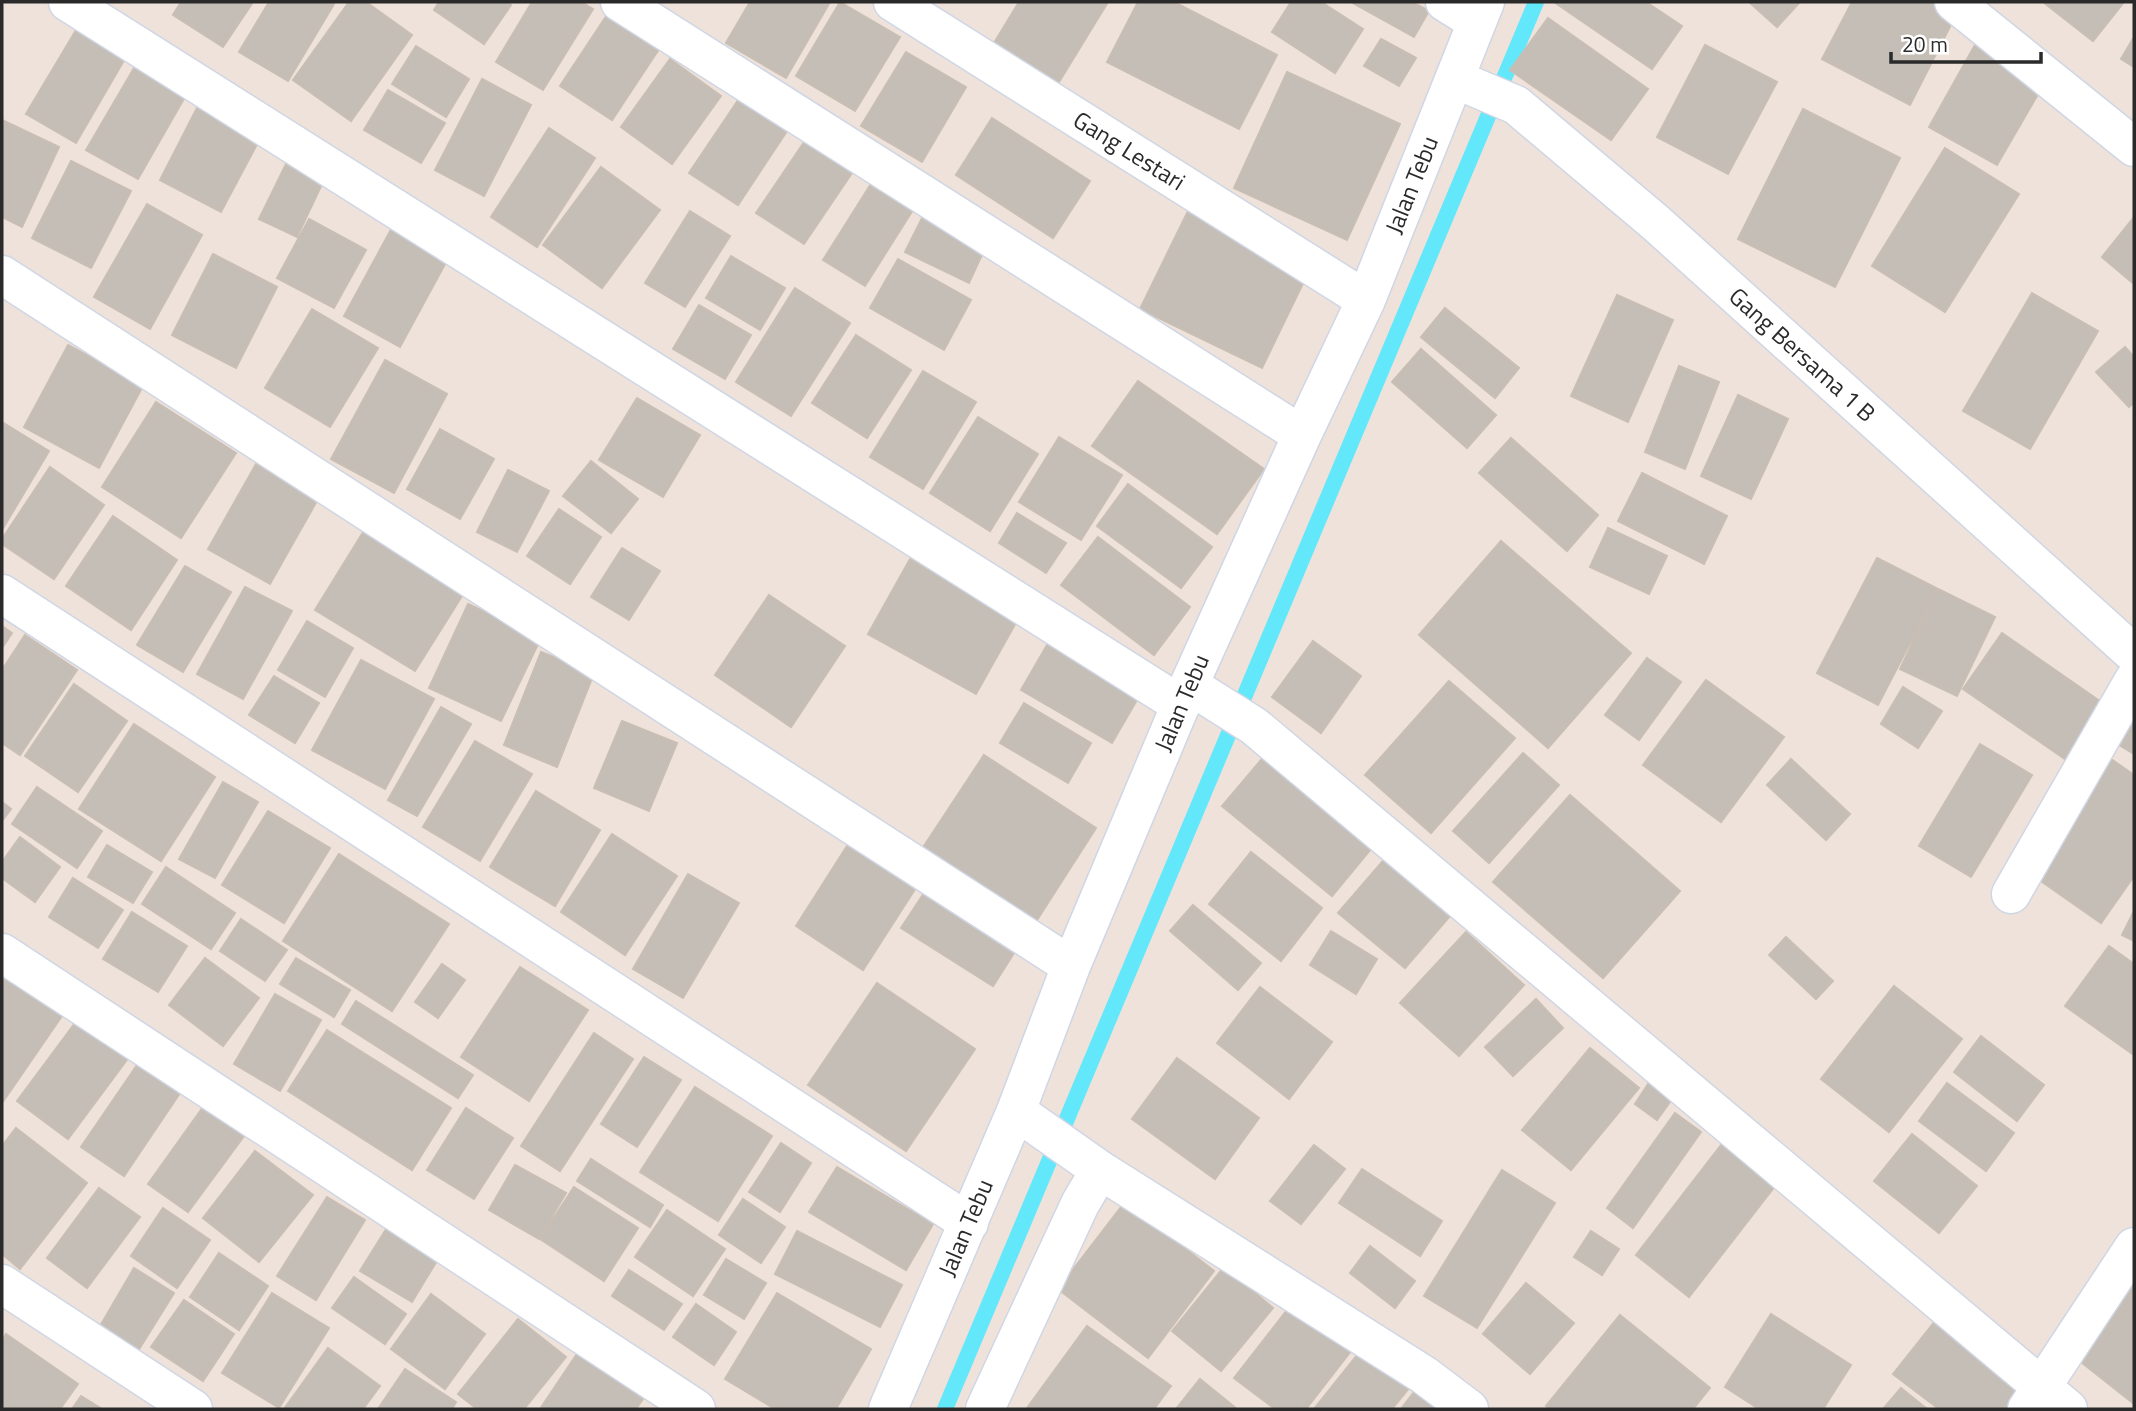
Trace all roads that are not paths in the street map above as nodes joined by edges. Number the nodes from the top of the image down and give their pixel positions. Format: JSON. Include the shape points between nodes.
{"nodes":[{"id":1,"x":68,"y":2,"type":"edge"},
{"id":2,"x":620,"y":2,"type":"edge"},
{"id":3,"x":893,"y":2,"type":"edge"},
{"id":4,"x":1445,"y":2,"type":"edge"},
{"id":5,"x":1954,"y":2,"type":"edge"},
{"id":6,"x":1481,"y":12,"type":"edge"},
{"id":7,"x":1466,"y":83,"type":"junction"},
{"id":8,"x":2134,"y":147,"type":"edge"},
{"id":9,"x":2,"y":275,"type":"edge"},
{"id":10,"x":1366,"y":300,"type":"junction"},
{"id":11,"x":1302,"y":435,"type":"junction"},
{"id":12,"x":2,"y":594,"type":"edge"},
{"id":13,"x":2134,"y":654,"type":"edge"},
{"id":14,"x":2134,"y":680,"type":"edge"},
{"id":15,"x":1191,"y":694,"type":"junction"},
{"id":16,"x":2011,"y":894,"type":"dead end"},
{"id":17,"x":2,"y":953,"type":"edge"},
{"id":18,"x":1071,"y":966,"type":"junction"},
{"id":19,"x":1024,"y":1117,"type":"junction"},
{"id":20,"x":1095,"y":1166,"type":"junction"},
{"id":21,"x":969,"y":1223,"type":"junction"},
{"id":22,"x":2134,"y":1247,"type":"edge"},
{"id":23,"x":2,"y":1284,"type":"edge"},
{"id":24,"x":2046,"y":1402,"type":"edge"},
{"id":25,"x":992,"y":1406,"type":"edge"},
{"id":26,"x":193,"y":1409,"type":"edge"},
{"id":27,"x":696,"y":1409,"type":"edge"},
{"id":28,"x":888,"y":1409,"type":"edge"},
{"id":29,"x":1469,"y":1409,"type":"edge"}],
"edges":[{"from":1,"to":15,"type":"street"},
{"from":2,"to":11,"type":"street"},
{"from":3,"to":10,"type":"street","name":"Gang Lestari"},
{"from":4,"to":6,"type":"street"},
{"from":5,"to":8,"type":"street"},
{"from":6,"to":7,"type":"street","name":"Jalan Tebu"},
{"from":7,"to":10,"type":"street","name":"Jalan Tebu"},
{"from":7,"to":13,"type":"street","name":"Gang Bersama 1 B","via":[[1516,105],[1657,223]]},
{"from":9,"to":18,"type":"street"},
{"from":10,"to":11,"type":"street","name":"Jalan Tebu"},
{"from":11,"to":15,"type":"street","name":"Jalan Tebu"},
{"from":12,"to":21,"type":"street"},
{"from":14,"to":16,"type":"street"},
{"from":15,"to":18,"type":"street","name":"Jalan Tebu"},
{"from":15,"to":24,"type":"street","via":[[1254,726]]},
{"from":17,"to":27,"type":"street"},
{"from":18,"to":19,"type":"street","name":"Jalan Tebu"},
{"from":19,"to":20,"type":"street"},
{"from":19,"to":21,"type":"street","name":"Jalan Tebu"},
{"from":20,"to":25,"type":"street"},
{"from":20,"to":29,"type":"street","via":[[1424,1375]]},
{"from":21,"to":28,"type":"street","name":"Jalan Tebu"},
{"from":22,"to":24,"type":"street"},
{"from":23,"to":26,"type":"street"}]}
